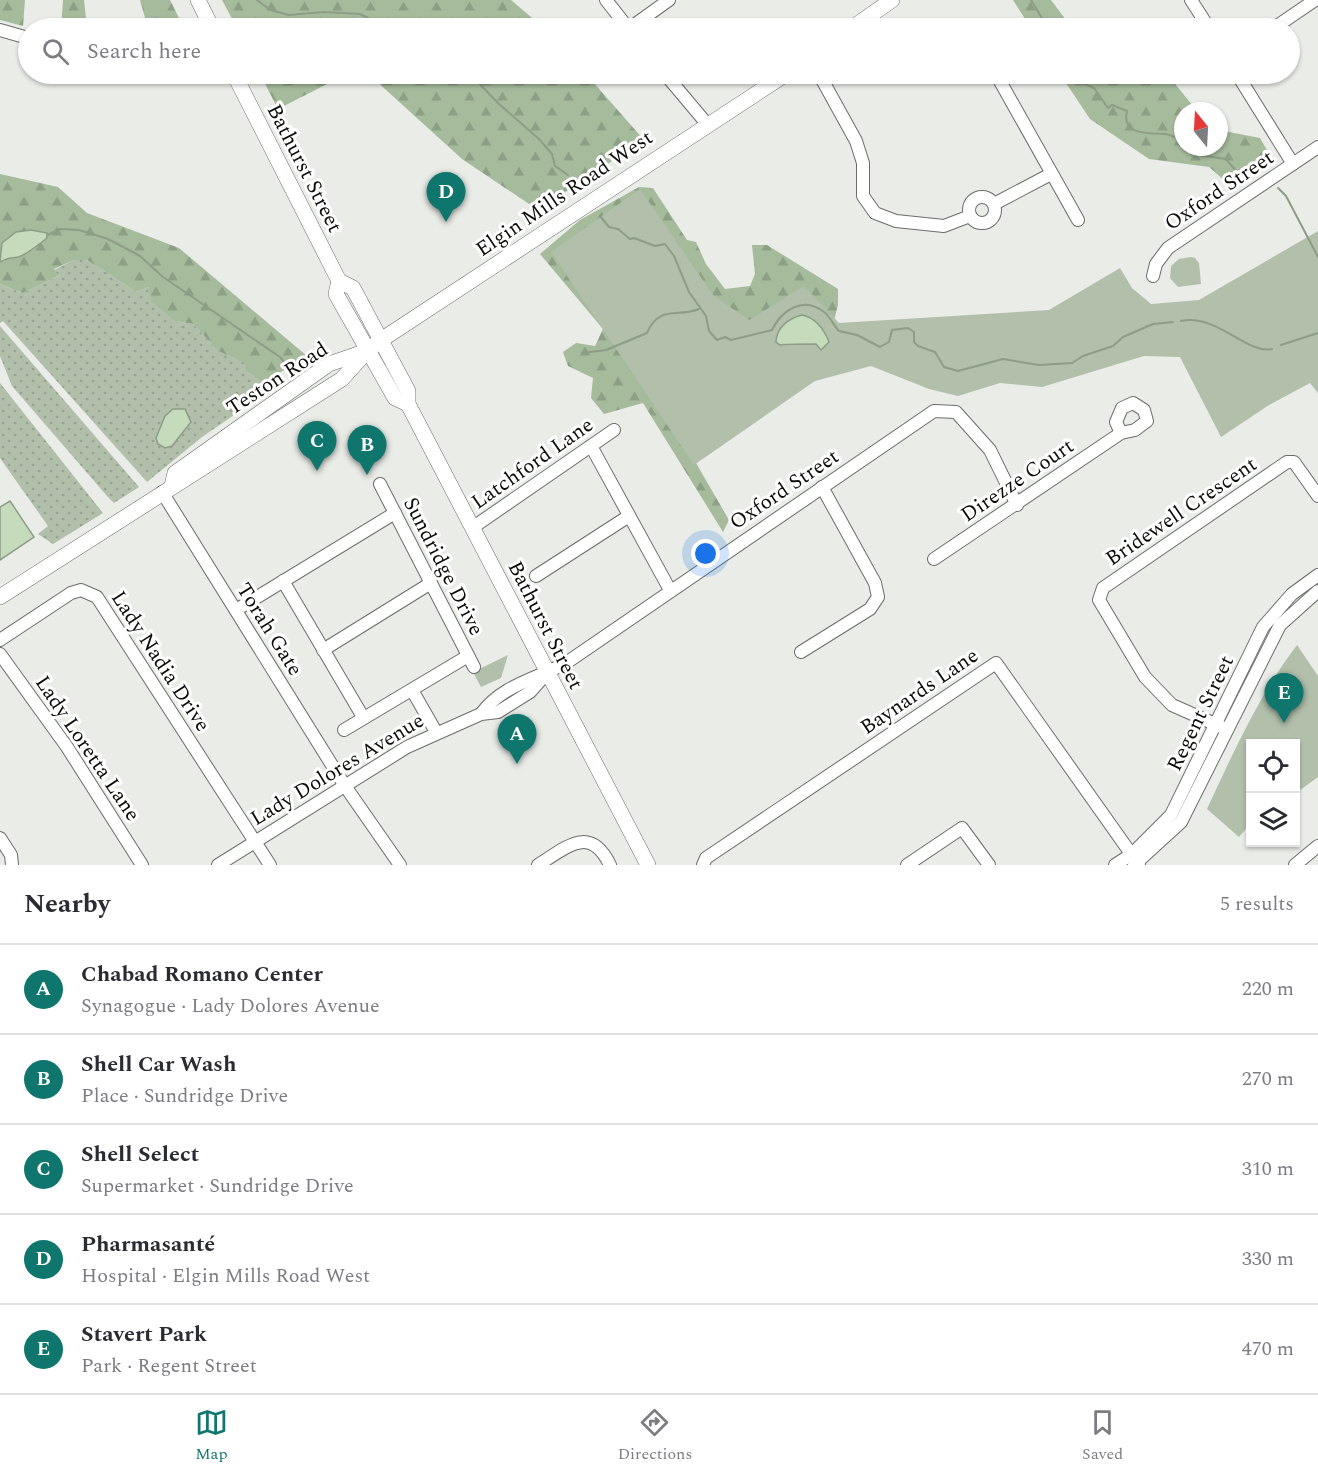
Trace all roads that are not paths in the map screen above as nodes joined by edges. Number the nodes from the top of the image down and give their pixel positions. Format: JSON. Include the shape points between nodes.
{"nodes":[{"id":1,"x":198,"y":0,"type":"edge"},
{"id":2,"x":606,"y":0,"type":"edge"},
{"id":3,"x":669,"y":0,"type":"edge"},
{"id":4,"x":892,"y":0,"type":"edge"},
{"id":5,"x":1191,"y":0,"type":"edge"},
{"id":6,"x":1315,"y":0,"type":"edge"},
{"id":7,"x":207,"y":18,"type":"edge"},
{"id":8,"x":621,"y":18,"type":"edge"},
{"id":9,"x":643,"y":18,"type":"edge"},
{"id":10,"x":866,"y":18,"type":"edge"},
{"id":11,"x":1203,"y":18,"type":"edge"},
{"id":12,"x":1289,"y":18,"type":"edge"},
{"id":13,"x":0,"y":30,"type":"edge"},
{"id":14,"x":18,"y":35,"type":"edge"},
{"id":15,"x":239,"y":84,"type":"edge"},
{"id":16,"x":673,"y":84,"type":"edge"},
{"id":17,"x":770,"y":84,"type":"edge"},
{"id":18,"x":825,"y":84,"type":"edge"},
{"id":19,"x":1002,"y":84,"type":"edge"},
{"id":20,"x":1243,"y":84,"type":"edge"},
{"id":21,"x":707,"y":124,"type":"junction"},
{"id":22,"x":1318,"y":147,"type":"edge"},
{"id":23,"x":1293,"y":164,"type":"junction"},
{"id":24,"x":1051,"y":174,"type":"junction"},
{"id":25,"x":994,"y":204,"type":"junction"},
{"id":26,"x":970,"y":216,"type":"junction"},
{"id":27,"x":1078,"y":220,"type":"dead end"},
{"id":28,"x":1153,"y":276,"type":"dead end"},
{"id":29,"x":339,"y":281,"type":"junction"},
{"id":30,"x":381,"y":340,"type":"junction"},
{"id":31,"x":367,"y":351,"type":"junction"},
{"id":32,"x":408,"y":404,"type":"junction"},
{"id":33,"x":614,"y":430,"type":"dead end"},
{"id":34,"x":1121,"y":433,"type":"dead end"},
{"id":35,"x":591,"y":446,"type":"junction"},
{"id":36,"x":380,"y":484,"type":"dead end"},
{"id":37,"x":822,"y":486,"type":"junction"},
{"id":38,"x":167,"y":489,"type":"junction"},
{"id":39,"x":1318,"y":496,"type":"edge"},
{"id":40,"x":1017,"y":505,"type":"junction"},
{"id":41,"x":395,"y":513,"type":"junction"},
{"id":42,"x":629,"y":516,"type":"junction"},
{"id":43,"x":472,"y":528,"type":"junction"},
{"id":44,"x":934,"y":560,"type":"dead end"},
{"id":45,"x":1318,"y":575,"type":"edge"},
{"id":46,"x":536,"y":576,"type":"dead end"},
{"id":47,"x":283,"y":581,"type":"junction"},
{"id":48,"x":431,"y":583,"type":"junction"},
{"id":49,"x":670,"y":590,"type":"junction"},
{"id":50,"x":1318,"y":591,"type":"edge"},
{"id":51,"x":0,"y":597,"type":"edge"},
{"id":52,"x":236,"y":610,"type":"junction"},
{"id":53,"x":0,"y":640,"type":"edge"},
{"id":54,"x":323,"y":650,"type":"junction"},
{"id":55,"x":801,"y":652,"type":"dead end"},
{"id":56,"x":0,"y":654,"type":"edge"},
{"id":57,"x":547,"y":673,"type":"junction"},
{"id":58,"x":412,"y":690,"type":"junction"},
{"id":59,"x":363,"y":717,"type":"junction"},
{"id":60,"x":1221,"y":727,"type":"junction"},
{"id":61,"x":344,"y":730,"type":"dead end"},
{"id":62,"x":436,"y":732,"type":"junction"},
{"id":63,"x":345,"y":786,"type":"junction"},
{"id":64,"x":0,"y":838,"type":"edge"},
{"id":65,"x":255,"y":840,"type":"junction"},
{"id":66,"x":1318,"y":846,"type":"edge"},
{"id":67,"x":1136,"y":862,"type":"edge"},
{"id":68,"x":12,"y":865,"type":"edge"},
{"id":69,"x":142,"y":865,"type":"edge"},
{"id":70,"x":218,"y":865,"type":"edge"},
{"id":71,"x":270,"y":865,"type":"edge"},
{"id":72,"x":400,"y":865,"type":"edge"},
{"id":73,"x":538,"y":865,"type":"edge"},
{"id":74,"x":610,"y":865,"type":"edge"},
{"id":75,"x":648,"y":865,"type":"edge"},
{"id":76,"x":703,"y":865,"type":"edge"},
{"id":77,"x":907,"y":865,"type":"edge"},
{"id":78,"x":989,"y":865,"type":"edge"},
{"id":79,"x":1115,"y":865,"type":"edge"},
{"id":80,"x":1295,"y":865,"type":"edge"}],
"edges":[{"from":1,"to":7,"type":"main road"},
{"from":2,"to":8,"type":"street"},
{"from":3,"to":9,"type":"street"},
{"from":4,"to":10,"type":"main road"},
{"from":5,"to":11,"type":"street"},
{"from":6,"to":12,"type":"street"},
{"from":13,"to":14,"type":"street"},
{"from":15,"to":29,"type":"main road","name":"Bathurst Street"},
{"from":16,"to":21,"type":"street"},
{"from":17,"to":21,"type":"main road","name":"Elgin Mills Road West"},
{"from":18,"to":26,"type":"street","via":[[856,141],[863,163],[863,196],[874,213],[896,221],[944,226]]},
{"from":19,"to":24,"type":"street"},
{"from":20,"to":23,"type":"street"},
{"from":21,"to":30,"type":"main road","name":"Elgin Mills Road West"},
{"from":22,"to":23,"type":"street","name":"Oxford Street"},
{"from":23,"to":28,"type":"street","name":"Oxford Street","via":[[1168,248],[1156,264]]},
{"from":24,"to":25,"type":"street"},
{"from":24,"to":27,"type":"street"},
{"from":25,"to":26,"type":"street","via":[[995,213],[986,222],[977,222]]},
{"from":25,"to":26,"type":"street","via":[[984,196],[976,198],[969,208]]},
{"from":29,"to":30,"type":"main road","name":"Bathurst Street","via":[[353,288]]},
{"from":29,"to":31,"type":"main road","name":"Bathurst Street","via":[[336,294]]},
{"from":30,"to":31,"type":"main road","name":"Elgin Mills Road West"},
{"from":30,"to":32,"type":"main road","name":"Bathurst Street","via":[[408,391]]},
{"from":31,"to":32,"type":"main road","name":"Bathurst Street","via":[[395,398]]},
{"from":31,"to":38,"type":"main road","name":"Teston Road","via":[[329,364],[175,473]]},
{"from":32,"to":43,"type":"main road","name":"Bathurst Street"},
{"from":33,"to":35,"type":"street","name":"Latchford Lane"},
{"from":34,"to":40,"type":"street","name":"Direzze Court"},
{"from":35,"to":42,"type":"street"},
{"from":35,"to":43,"type":"street","name":"Latchford Lane"},
{"from":36,"to":41,"type":"street","name":"Sundridge Drive"},
{"from":37,"to":40,"type":"street","name":"Oxford Street","via":[[934,411],[956,412],[990,450]]},
{"from":37,"to":49,"type":"street","name":"Oxford Street"},
{"from":37,"to":55,"type":"street","via":[[875,583],[878,597],[870,609]]},
{"from":38,"to":51,"type":"main road","name":"Teston Road"},
{"from":38,"to":52,"type":"street","name":"Torah Gate"},
{"from":39,"to":60,"type":"street","name":"Bridewell Crescent","via":[[1294,462],[1287,462],[1103,588],[1099,600],[1145,677],[1172,705]]},
{"from":40,"to":44,"type":"street","name":"Direzze Court"},
{"from":41,"to":47,"type":"street"},
{"from":41,"to":48,"type":"street","name":"Sundridge Drive"},
{"from":42,"to":46,"type":"street"},
{"from":42,"to":49,"type":"street"},
{"from":43,"to":57,"type":"main road","name":"Bathurst Street"},
{"from":45,"to":60,"type":"street","name":"Regent Street","via":[[1292,594],[1263,627]]},
{"from":47,"to":52,"type":"street"},
{"from":47,"to":54,"type":"street"},
{"from":48,"to":54,"type":"street"},
{"from":48,"to":58,"type":"street","name":"Sundridge Drive","via":[[471,661]]},
{"from":49,"to":57,"type":"street","name":"Oxford Street"},
{"from":50,"to":60,"type":"street","name":"Regent Street","via":[[1280,625]]},
{"from":52,"to":63,"type":"street","name":"Torah Gate"},
{"from":53,"to":65,"type":"street","name":"Lady Nadia Drive","via":[[71,593],[81,590],[97,597]]},
{"from":54,"to":59,"type":"street"},
{"from":56,"to":69,"type":"street","name":"Lady Loretta Lane","via":[[67,747]]},
{"from":57,"to":62,"type":"street","name":"Lady Dolores Avenue","via":[[530,692],[498,712],[481,714]]},
{"from":57,"to":75,"type":"main road","name":"Bathurst Street"},
{"from":58,"to":59,"type":"street"},
{"from":58,"to":62,"type":"street"},
{"from":59,"to":61,"type":"street"},
{"from":60,"to":67,"type":"street","name":"Regent Street","via":[[1171,815]]},
{"from":62,"to":63,"type":"street","name":"Lady Dolores Avenue"},
{"from":63,"to":65,"type":"street","name":"Lady Dolores Avenue"},
{"from":63,"to":72,"type":"street","name":"Torah Gate"},
{"from":64,"to":68,"type":"street","via":[[11,855]]},
{"from":65,"to":70,"type":"street","name":"Lady Dolores Avenue"},
{"from":65,"to":71,"type":"street","name":"Lady Nadia Drive"},
{"from":66,"to":80,"type":"street"},
{"from":67,"to":76,"type":"street","name":"Baynards Lane","via":[[996,663],[706,858]]},
{"from":67,"to":79,"type":"street","name":"Regent Street"},
{"from":73,"to":74,"type":"street","via":[[586,841],[602,849]]},
{"from":77,"to":78,"type":"street","via":[[962,828]]}]}
